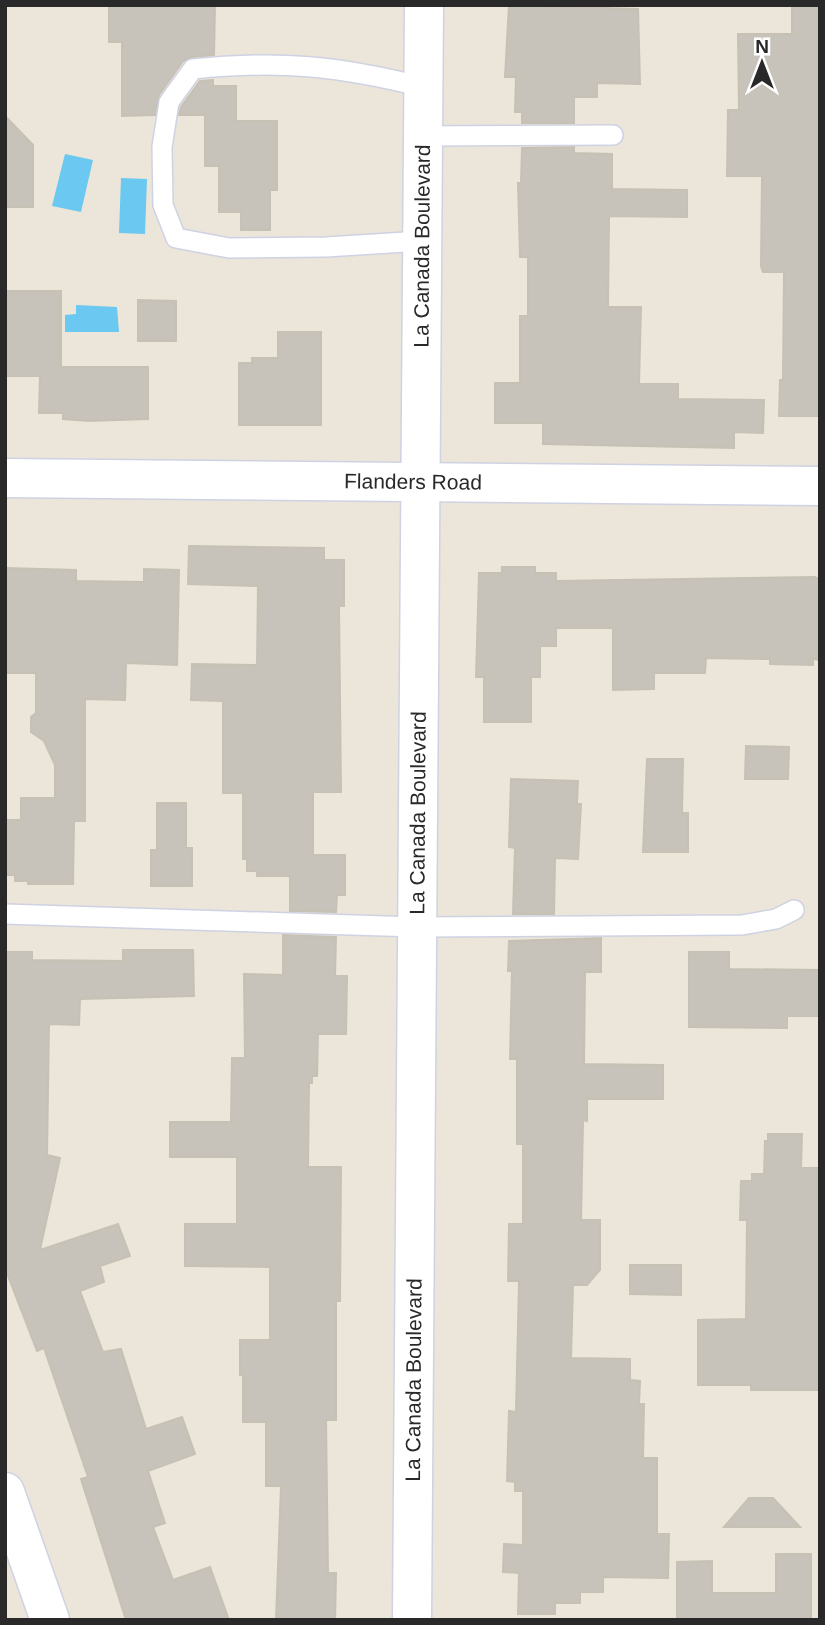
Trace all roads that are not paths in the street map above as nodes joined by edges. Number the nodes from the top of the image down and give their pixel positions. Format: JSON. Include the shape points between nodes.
{"nodes":[{"id":1,"x":424,"y":5,"type":"edge"},
{"id":2,"x":423,"y":87,"type":"junction"},
{"id":3,"x":613,"y":135,"type":"dead end"},
{"id":4,"x":423,"y":136,"type":"junction"},
{"id":5,"x":422,"y":241,"type":"junction"},
{"id":6,"x":5,"y":478,"type":"edge"},
{"id":7,"x":419,"y":482,"type":"junction"},
{"id":8,"x":820,"y":486,"type":"edge"},
{"id":9,"x":794,"y":909,"type":"dead end"},
{"id":10,"x":5,"y":914,"type":"edge"},
{"id":11,"x":416,"y":927,"type":"junction"},
{"id":12,"x":5,"y":1492,"type":"edge"},
{"id":13,"x":50,"y":1620,"type":"edge"},
{"id":14,"x":412,"y":1620,"type":"edge"}],
"edges":[{"from":1,"to":2,"type":"street","name":"La Canada Boulevard"},
{"from":2,"to":4,"type":"street","name":"La Canada Boulevard"},
{"from":2,"to":5,"type":"lane","via":[[340,69],[256,63],[193,69],[169,102],[162,147],[163,205],[176,238],[229,248]]},
{"from":3,"to":4,"type":"lane"},
{"from":4,"to":5,"type":"street","name":"La Canada Boulevard"},
{"from":5,"to":7,"type":"street","name":"La Canada Boulevard"},
{"from":6,"to":7,"type":"street","name":"Flanders Road"},
{"from":7,"to":8,"type":"street","name":"Flanders Road"},
{"from":7,"to":11,"type":"street","name":"La Canada Boulevard"},
{"from":9,"to":11,"type":"lane","via":[[776,919],[742,925]]},
{"from":10,"to":11,"type":"lane"},
{"from":11,"to":14,"type":"street","name":"La Canada Boulevard"},
{"from":12,"to":13,"type":"street"}]}
